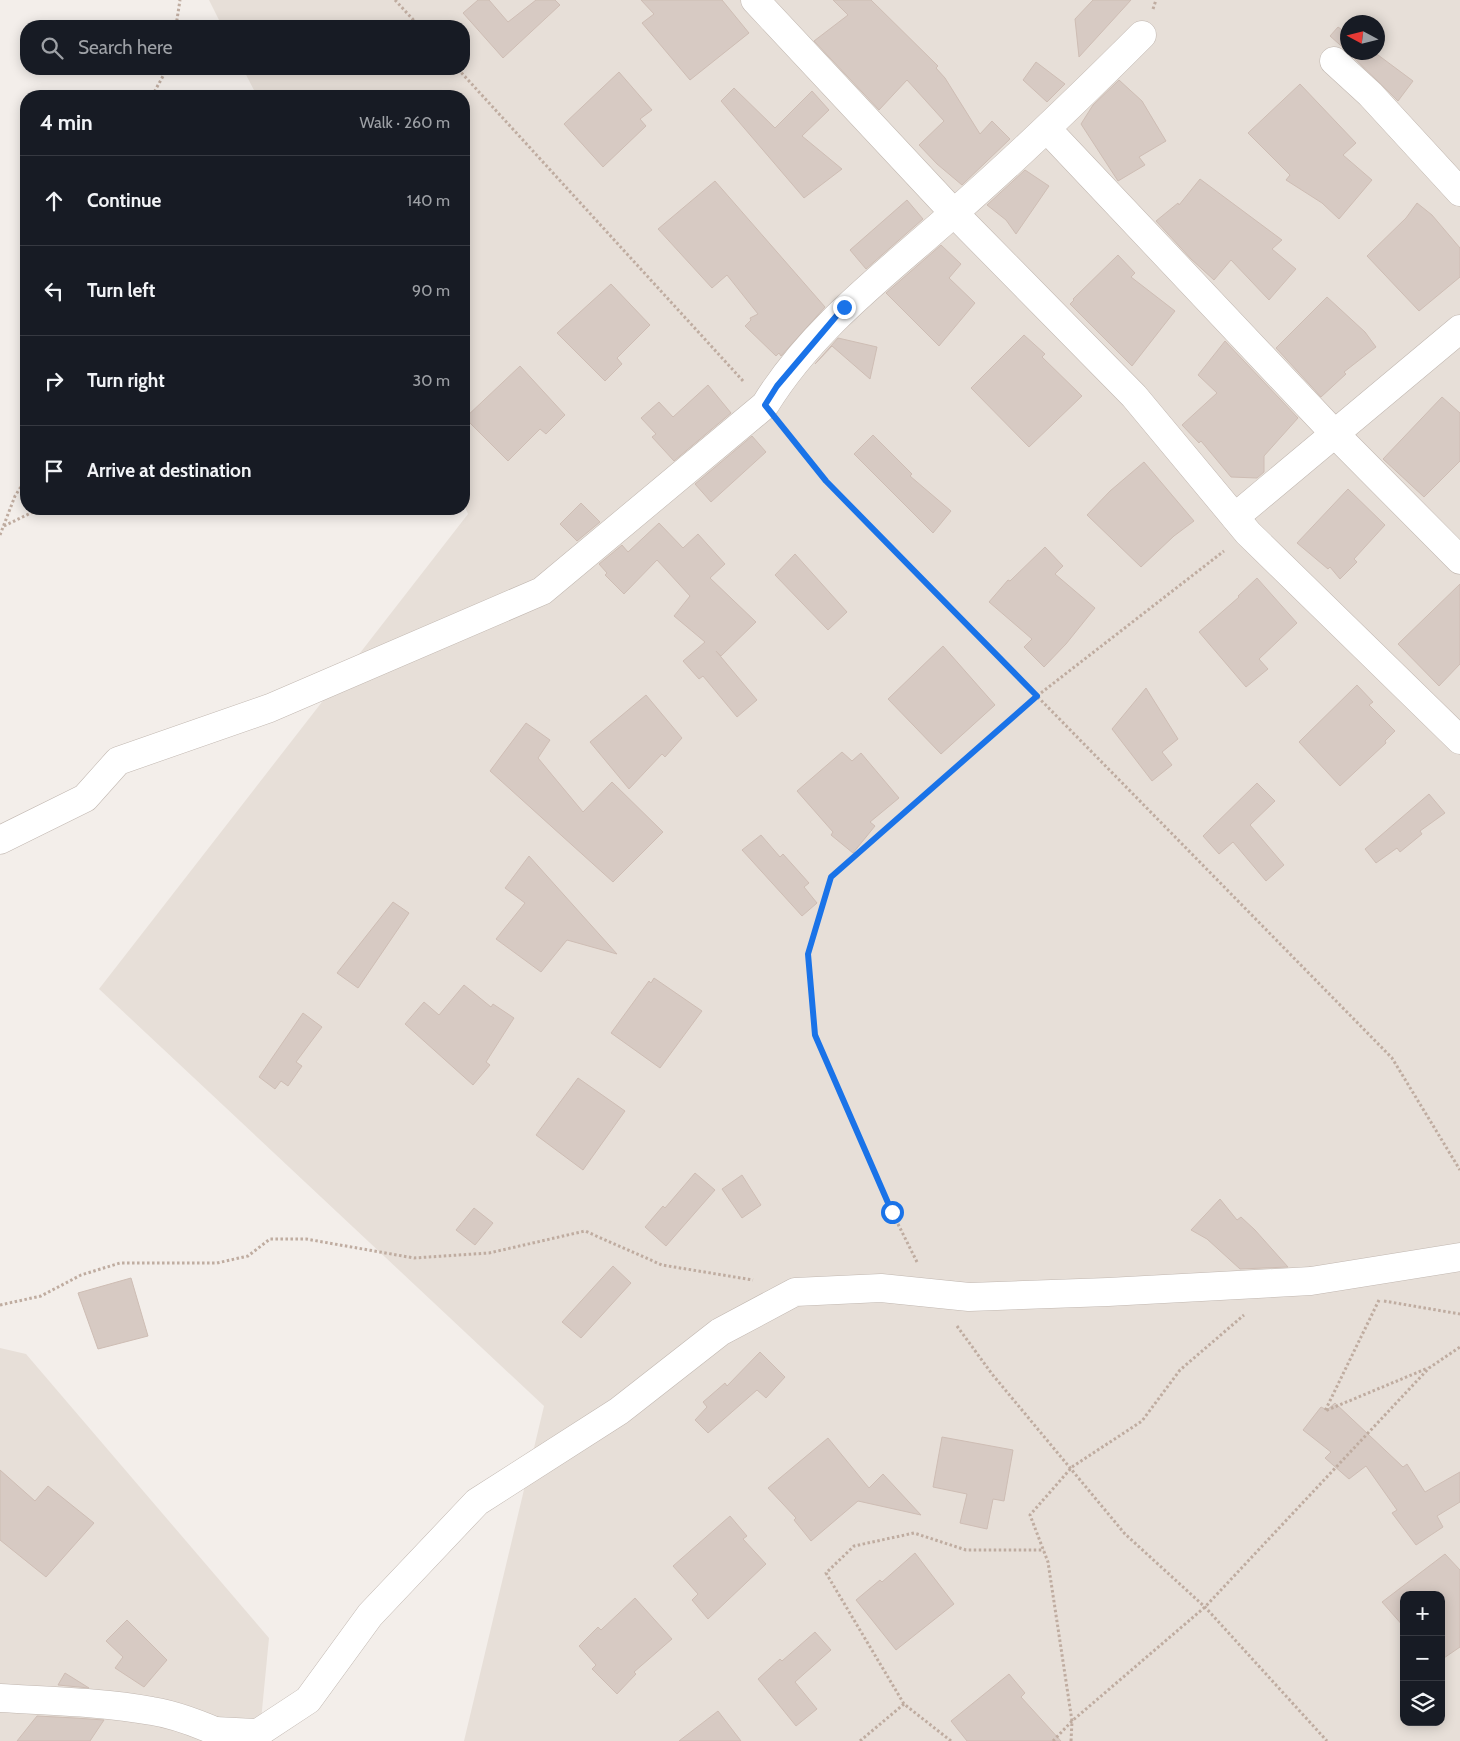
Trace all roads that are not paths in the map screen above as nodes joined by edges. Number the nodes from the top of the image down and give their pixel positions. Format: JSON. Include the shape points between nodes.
{"nodes":[{"id":1,"x":755,"y":0,"type":"edge"},
{"id":2,"x":1142,"y":35,"type":"dead end"},
{"id":3,"x":1334,"y":61,"type":"dead end"},
{"id":4,"x":1047,"y":129,"type":"junction"},
{"id":5,"x":1460,"y":192,"type":"edge"},
{"id":6,"x":954,"y":213,"type":"junction"},
{"id":7,"x":1460,"y":329,"type":"edge"},
{"id":8,"x":1335,"y":434,"type":"junction"},
{"id":9,"x":1242,"y":525,"type":"junction"},
{"id":10,"x":1460,"y":560,"type":"edge"},
{"id":11,"x":1460,"y":740,"type":"edge"},
{"id":12,"x":0,"y":840,"type":"edge"},
{"id":13,"x":1460,"y":1257,"type":"edge"},
{"id":14,"x":0,"y":1698,"type":"edge"},
{"id":15,"x":226,"y":1736,"type":"edge"}],
"edges":[{"from":1,"to":6,"type":"street"},
{"from":2,"to":4,"type":"street"},
{"from":3,"to":5,"type":"street","via":[[1370,94]]},
{"from":4,"to":6,"type":"street"},
{"from":4,"to":8,"type":"street"},
{"from":6,"to":9,"type":"street","via":[[1134,396]]},
{"from":6,"to":12,"type":"street","via":[[844,307],[777,386],[765,405],[542,591],[270,708],[118,761],[85,798]]},
{"from":7,"to":8,"type":"street"},
{"from":8,"to":9,"type":"street"},
{"from":8,"to":10,"type":"street"},
{"from":9,"to":11,"type":"street"},
{"from":13,"to":15,"type":"street","via":[[1311,1281],[979,1297],[881,1288],[795,1292],[720,1332],[619,1411],[477,1502],[370,1614],[308,1700],[258,1733]]},
{"from":14,"to":15,"type":"street","via":[[153,1711]]}]}
